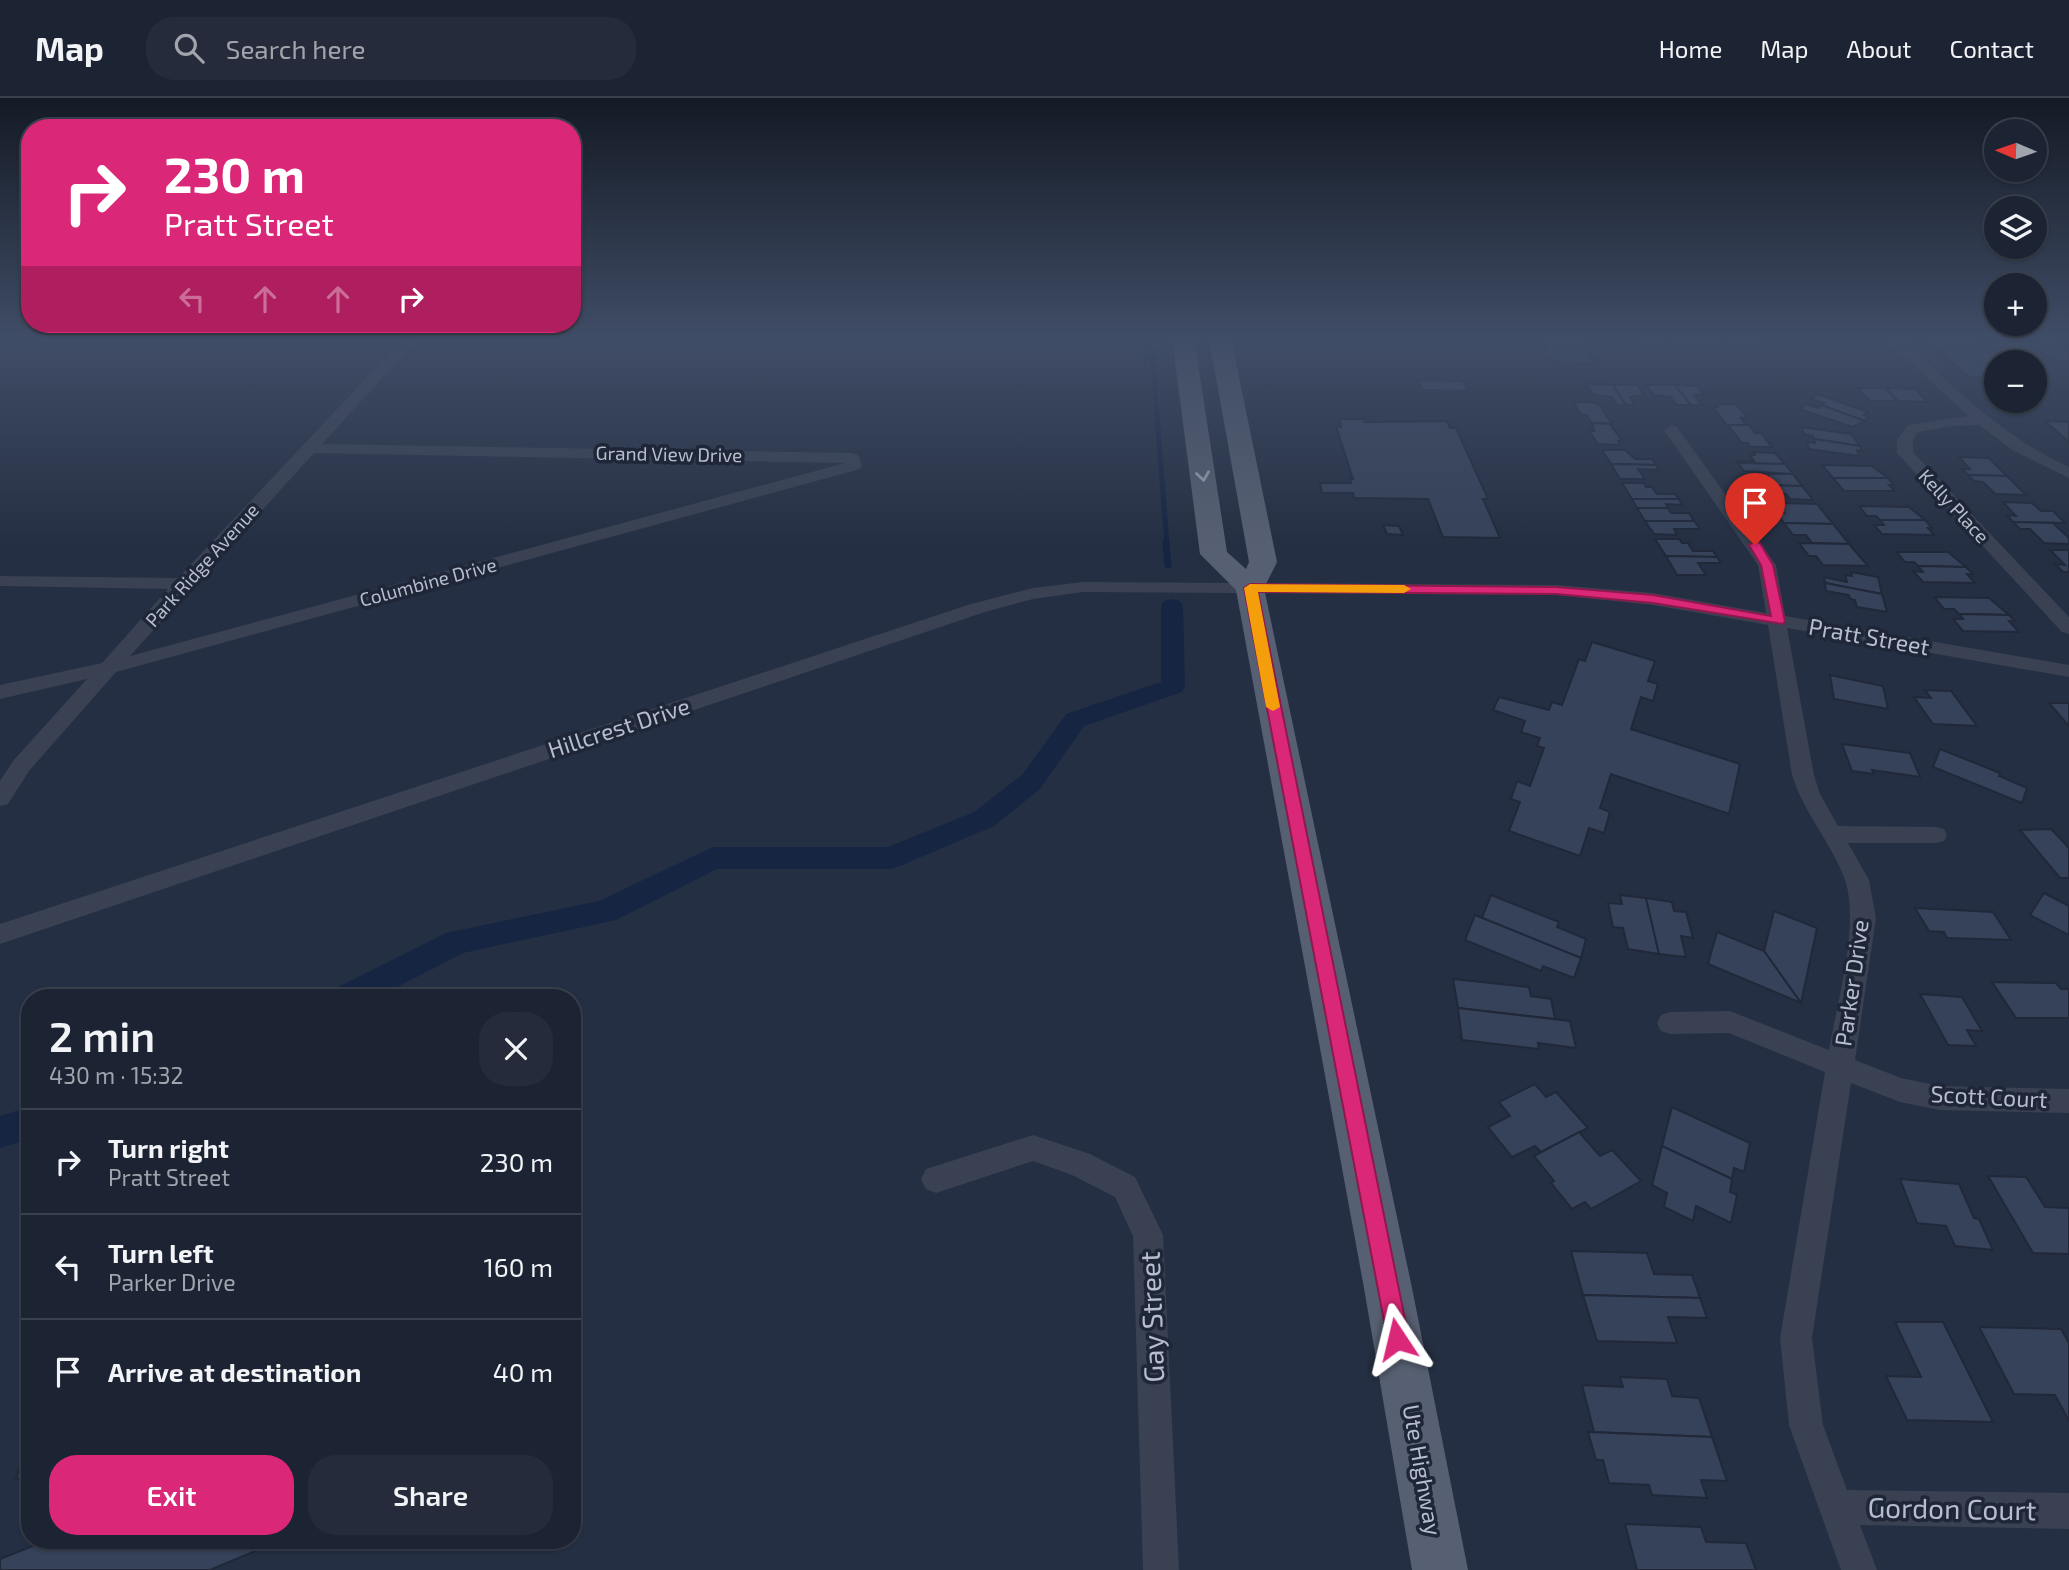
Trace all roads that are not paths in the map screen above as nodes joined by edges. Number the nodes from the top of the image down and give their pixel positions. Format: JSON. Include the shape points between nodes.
{"nodes":[{"id":1,"x":348,"y":407,"type":"edge"},
{"id":2,"x":1192,"y":407,"type":"edge"},
{"id":3,"x":1233,"y":407,"type":"edge"},
{"id":4,"x":1966,"y":407,"type":"edge"},
{"id":5,"x":1980,"y":420,"type":"junction"},
{"id":6,"x":1672,"y":430,"type":"dead end"},
{"id":7,"x":309,"y":448,"type":"junction"},
{"id":8,"x":855,"y":466,"type":"joint"},
{"id":9,"x":2069,"y":473,"type":"edge"},
{"id":10,"x":0,"y":581,"type":"edge"},
{"id":11,"x":183,"y":584,"type":"junction"},
{"id":12,"x":1250,"y":588,"type":"junction"},
{"id":13,"x":1778,"y":621,"type":"junction"},
{"id":14,"x":2069,"y":628,"type":"edge"},
{"id":15,"x":111,"y":667,"type":"junction"},
{"id":16,"x":2069,"y":671,"type":"edge"},
{"id":17,"x":0,"y":692,"type":"edge"},
{"id":18,"x":0,"y":798,"type":"edge"},
{"id":19,"x":1832,"y":834,"type":"junction"},
{"id":20,"x":1936,"y":835,"type":"dead end"},
{"id":21,"x":0,"y":934,"type":"edge"},
{"id":22,"x":1670,"y":1023,"type":"dead end"},
{"id":23,"x":1841,"y":1065,"type":"junction"},
{"id":24,"x":2069,"y":1101,"type":"edge"},
{"id":25,"x":936,"y":1179,"type":"dead end"},
{"id":26,"x":1835,"y":1507,"type":"junction"},
{"id":27,"x":2069,"y":1511,"type":"edge"},
{"id":28,"x":1161,"y":1570,"type":"edge"},
{"id":29,"x":1440,"y":1570,"type":"edge"},
{"id":30,"x":1859,"y":1570,"type":"edge"}],
"edges":[{"from":1,"to":7,"type":"street","name":"Park Ridge Avenue"},
{"from":2,"to":12,"type":"main road","one_way":true,"via":[[1214,554]]},
{"from":3,"to":12,"type":"main road","via":[[1263,562]]},
{"from":4,"to":5,"type":"street"},
{"from":5,"to":9,"type":"street","via":[[2007,441]]},
{"from":5,"to":14,"type":"street","name":"Kelly Place","via":[[1913,428],[1905,440],[1905,453]]},
{"from":6,"to":13,"type":"street","name":"Parker Drive","via":[[1767,565]]},
{"from":7,"to":8,"type":"street","name":"Grand View Drive","via":[[852,458]]},
{"from":7,"to":11,"type":"street","name":"Park Ridge Avenue"},
{"from":8,"to":15,"type":"street","name":"Columbine Drive"},
{"from":10,"to":11,"type":"street"},
{"from":11,"to":15,"type":"street","name":"Park Ridge Avenue"},
{"from":12,"to":13,"type":"street","name":"Pratt Street","via":[[1556,590],[1653,599]]},
{"from":12,"to":21,"type":"street","name":"Hillcrest Drive","via":[[1083,587],[978,608]]},
{"from":12,"to":29,"type":"main road","name":"Ute Highway"},
{"from":13,"to":16,"type":"street","name":"Pratt Street"},
{"from":13,"to":19,"type":"street","name":"Parker Drive","via":[[1803,775]]},
{"from":15,"to":17,"type":"street","name":"Columbine Drive"},
{"from":15,"to":18,"type":"street","name":"Park Ridge Avenue","via":[[21,766]]},
{"from":19,"to":20,"type":"street"},
{"from":19,"to":23,"type":"street","name":"Parker Drive","via":[[1857,880],[1864,918]]},
{"from":22,"to":23,"type":"street","name":"Scott Court","via":[[1731,1022]]},
{"from":23,"to":24,"type":"street","name":"Scott Court","via":[[1900,1090],[1940,1098]]},
{"from":23,"to":26,"type":"street","name":"Parker Drive","via":[[1796,1339],[1806,1424]]},
{"from":25,"to":28,"type":"street","name":"Gay Street","via":[[1033,1148],[1080,1164],[1125,1187],[1148,1235]]},
{"from":26,"to":27,"type":"street","name":"Gordon Court"},
{"from":26,"to":30,"type":"street","name":"Parker Drive"}]}
